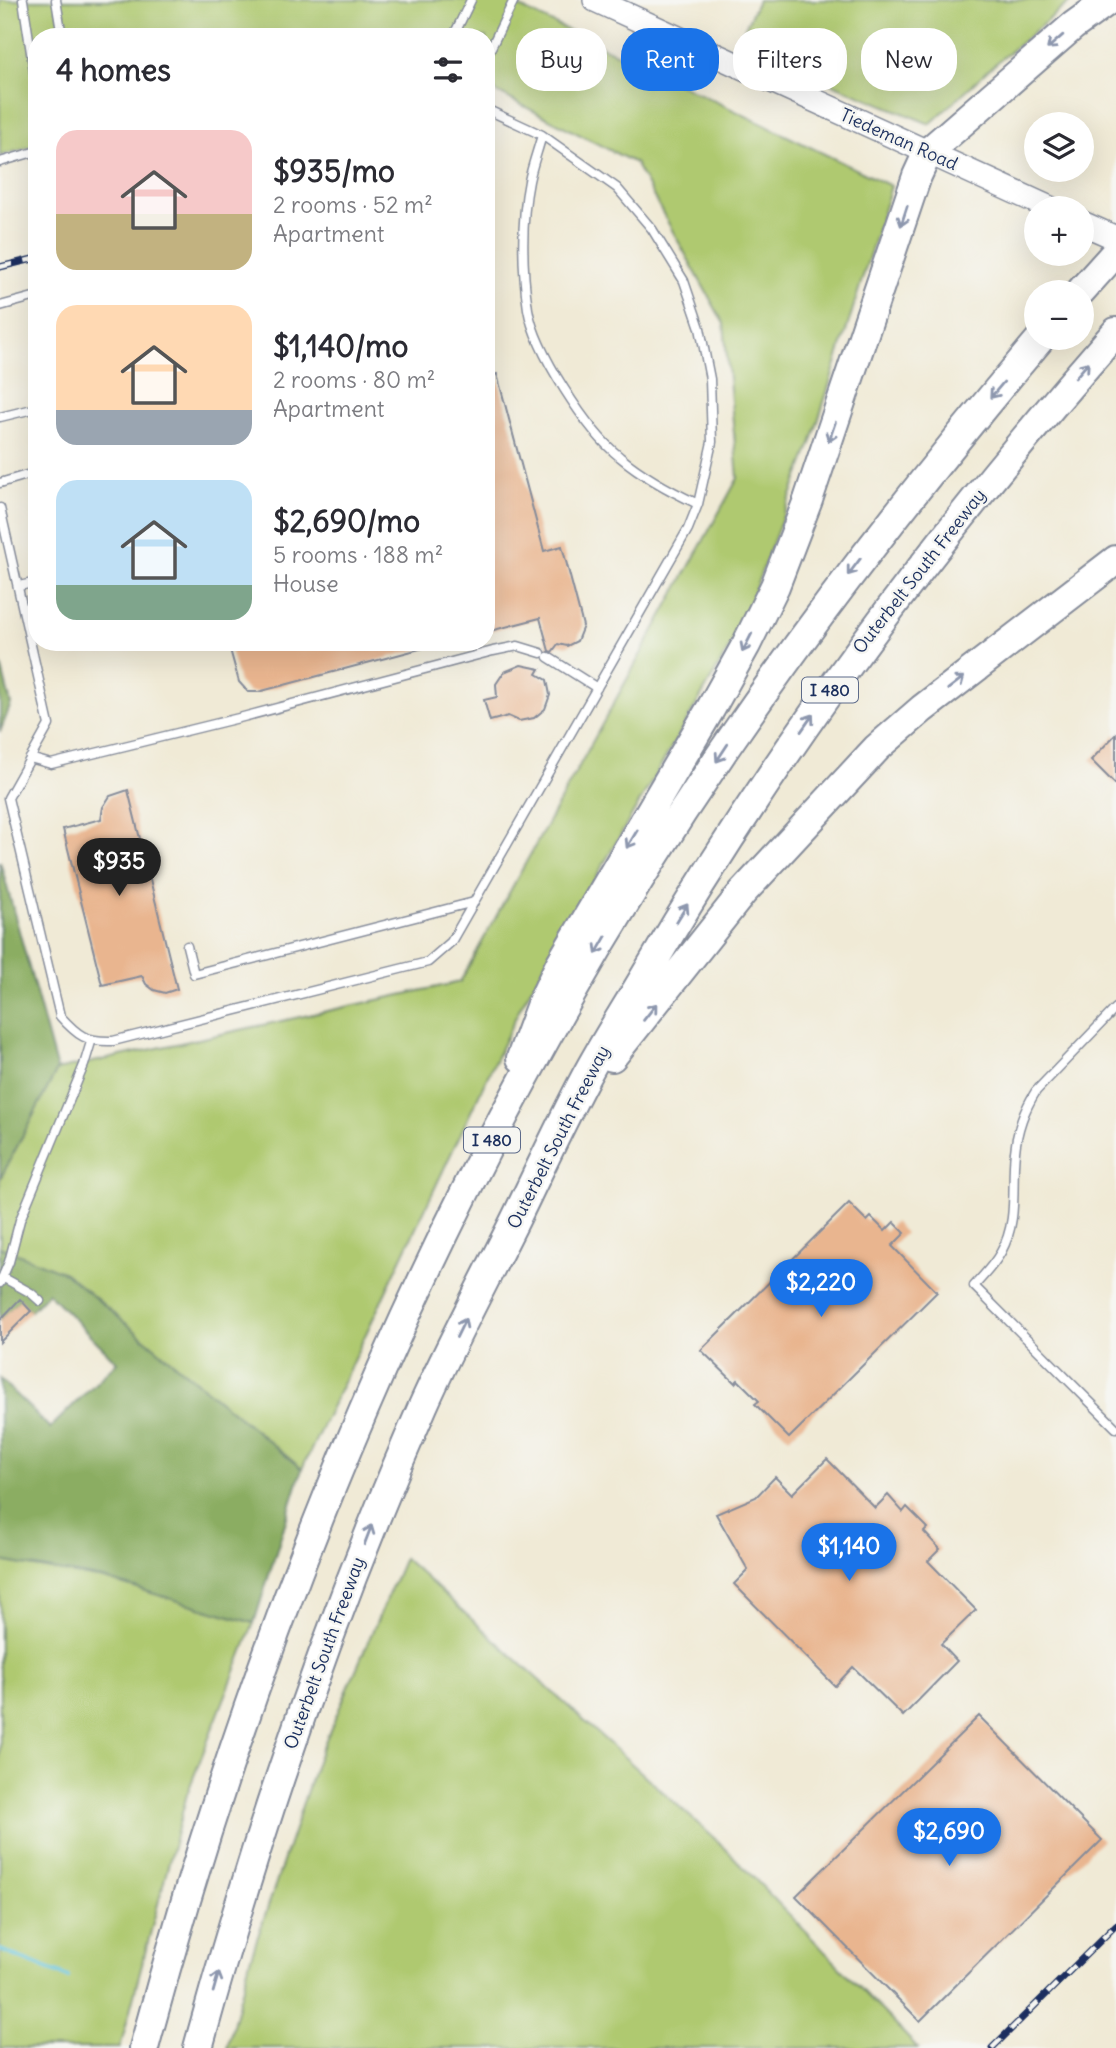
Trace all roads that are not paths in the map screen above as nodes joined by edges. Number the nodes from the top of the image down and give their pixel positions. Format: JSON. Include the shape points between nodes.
{"nodes":[{"id":1,"x":23,"y":0,"type":"edge"},
{"id":2,"x":56,"y":0,"type":"edge"},
{"id":3,"x":471,"y":0,"type":"edge"},
{"id":4,"x":514,"y":0,"type":"edge"},
{"id":5,"x":595,"y":0,"type":"edge"},
{"id":6,"x":1109,"y":0,"type":"edge"},
{"id":7,"x":61,"y":28,"type":"edge"},
{"id":8,"x":457,"y":28,"type":"edge"},
{"id":9,"x":28,"y":33,"type":"edge"},
{"id":10,"x":495,"y":39,"type":"edge"},
{"id":11,"x":495,"y":113,"type":"edge"},
{"id":12,"x":542,"y":135,"type":"junction"},
{"id":13,"x":928,"y":152,"type":"junction"},
{"id":14,"x":28,"y":154,"type":"edge"},
{"id":15,"x":0,"y":162,"type":"edge"},
{"id":16,"x":1024,"y":196,"type":"edge"},
{"id":17,"x":1094,"y":228,"type":"edge"},
{"id":18,"x":1116,"y":238,"type":"edge"},
{"id":19,"x":1116,"y":252,"type":"edge"},
{"id":20,"x":1091,"y":280,"type":"edge"},
{"id":21,"x":28,"y":298,"type":"edge"},
{"id":22,"x":0,"y":306,"type":"edge"},
{"id":23,"x":1116,"y":332,"type":"edge"},
{"id":24,"x":1031,"y":350,"type":"edge"},
{"id":25,"x":28,"y":410,"type":"edge"},
{"id":26,"x":0,"y":417,"type":"edge"},
{"id":27,"x":28,"y":475,"type":"edge"},
{"id":28,"x":0,"y":483,"type":"edge"},
{"id":29,"x":698,"y":504,"type":"junction"},
{"id":30,"x":0,"y":508,"type":"edge"},
{"id":31,"x":1116,"y":560,"type":"edge"},
{"id":32,"x":28,"y":584,"type":"edge"},
{"id":33,"x":19,"y":586,"type":"junction"},
{"id":34,"x":28,"y":628,"type":"edge"},
{"id":35,"x":495,"y":650,"type":"edge"},
{"id":36,"x":33,"y":651,"type":"edge"},
{"id":37,"x":489,"y":651,"type":"edge"},
{"id":38,"x":597,"y":688,"type":"junction"},
{"id":39,"x":30,"y":758,"type":"junction"},
{"id":40,"x":474,"y":902,"type":"junction"},
{"id":41,"x":187,"y":946,"type":"dead end"},
{"id":42,"x":1116,"y":1008,"type":"edge"},
{"id":43,"x":91,"y":1042,"type":"junction"},
{"id":44,"x":585,"y":1077,"type":"junction"},
{"id":45,"x":498,"y":1127,"type":"junction"},
{"id":46,"x":2,"y":1281,"type":"edge"},
{"id":47,"x":40,"y":1301,"type":"dead end"},
{"id":48,"x":1116,"y":1428,"type":"edge"},
{"id":49,"x":144,"y":2048,"type":"edge"},
{"id":50,"x":198,"y":2048,"type":"edge"}],
"edges":[{"from":1,"to":9,"type":"lane"},
{"from":2,"to":7,"type":"lane"},
{"from":3,"to":8,"type":"lane"},
{"from":4,"to":10,"type":"lane"},
{"from":5,"to":13,"type":"main road","name":"Tiedeman Road"},
{"from":6,"to":13,"type":"highway","one_way":true},
{"from":11,"to":12,"type":"lane"},
{"from":12,"to":29,"type":"lane","via":[[617,188],[652,229],[684,281],[710,379],[712,442]]},
{"from":12,"to":29,"type":"lane","via":[[528,182],[523,241],[528,312],[550,366],[618,456],[657,484]]},
{"from":13,"to":16,"type":"main road","name":"Tiedeman Road"},
{"from":13,"to":45,"type":"highway","one_way":true,"via":[[775,586],[747,645],[560,964],[529,1032]]},
{"from":14,"to":15,"type":"lane"},
{"from":17,"to":18,"type":"main road"},
{"from":19,"to":20,"type":"highway"},
{"from":21,"to":22,"type":"lane"},
{"from":44,"to":23,"type":"highway","name":"Outerbelt South Freeway","number":"I 480","one_way":true,"via":[[671,930],[839,677],[984,487]]},
{"from":24,"to":45,"type":"highway","number":"I 480","one_way":true,"via":[[874,541],[727,745],[607,934]]},
{"from":25,"to":26,"type":"lane"},
{"from":27,"to":28,"type":"lane"},
{"from":29,"to":38,"type":"lane"},
{"from":30,"to":33,"type":"lane"},
{"from":44,"to":31,"type":"highway","one_way":true,"via":[[597,1072],[621,1048],[743,892],[877,748]]},
{"from":32,"to":33,"type":"lane"},
{"from":33,"to":34,"type":"lane"},
{"from":35,"to":38,"type":"lane","via":[[518,646],[545,655]]},
{"from":36,"to":39,"type":"lane","via":[[49,725]]},
{"from":37,"to":39,"type":"lane","via":[[51,764]]},
{"from":38,"to":40,"type":"lane"},
{"from":39,"to":43,"type":"lane","via":[[8,798],[60,1016]]},
{"from":40,"to":41,"type":"lane","via":[[194,974]]},
{"from":40,"to":43,"type":"lane","via":[[451,942],[428,962],[113,1041]]},
{"from":42,"to":48,"type":"lane","via":[[1026,1107],[1014,1153],[1010,1230],[1002,1251],[974,1286]]},
{"from":43,"to":46,"type":"lane","via":[[20,1220]]},
{"from":50,"to":44,"type":"highway","name":"Outerbelt South Freeway","number":"I 480","one_way":true,"via":[[290,1743],[371,1527],[425,1401]]},
{"from":45,"to":49,"type":"highway","number":"I 480","via":[[417,1289],[300,1563],[207,1830]]},
{"from":46,"to":47,"type":"lane"}]}
